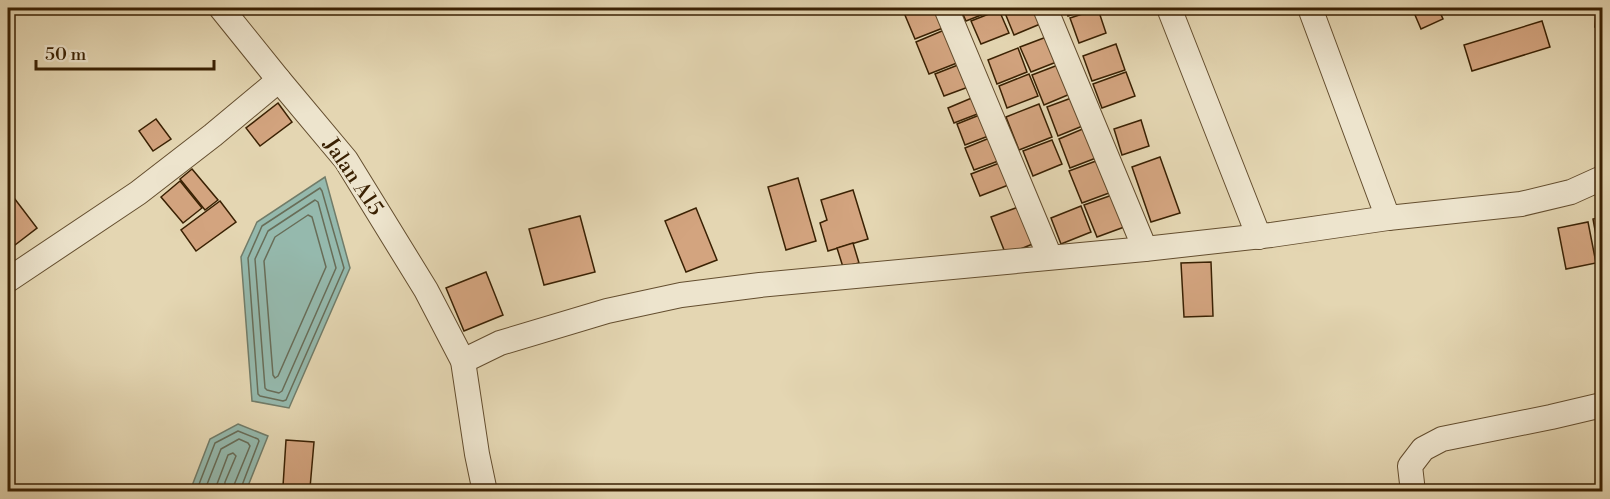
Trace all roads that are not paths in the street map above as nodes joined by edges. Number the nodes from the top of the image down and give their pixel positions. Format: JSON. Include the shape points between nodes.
{"nodes":[{"id":1,"x":221,"y":8,"type":"edge"},
{"id":2,"x":946,"y":8,"type":"edge"},
{"id":3,"x":1045,"y":8,"type":"edge"},
{"id":4,"x":1169,"y":8,"type":"edge"},
{"id":5,"x":1310,"y":8,"type":"edge"},
{"id":6,"x":279,"y":80,"type":"junction"},
{"id":7,"x":1602,"y":177,"type":"edge"},
{"id":8,"x":1388,"y":218,"type":"junction"},
{"id":9,"x":1258,"y":237,"type":"junction"},
{"id":10,"x":1145,"y":249,"type":"junction"},
{"id":11,"x":1050,"y":257,"type":"junction"},
{"id":12,"x":8,"y":280,"type":"edge"},
{"id":13,"x":463,"y":361,"type":"junction"},
{"id":14,"x":1602,"y":405,"type":"edge"},
{"id":15,"x":485,"y":492,"type":"edge"},
{"id":16,"x":1413,"y":492,"type":"edge"}],
"edges":[{"from":1,"to":6,"type":"street","name":"Jalan A15"},
{"from":2,"to":11,"type":"street"},
{"from":3,"to":10,"type":"street"},
{"from":4,"to":9,"type":"street"},
{"from":5,"to":8,"type":"street"},
{"from":6,"to":12,"type":"street","via":[[138,193]]},
{"from":6,"to":13,"type":"street","name":"Jalan A15","via":[[346,160],[426,290]]},
{"from":7,"to":8,"type":"street","via":[[1571,192],[1521,204]]},
{"from":8,"to":9,"type":"street"},
{"from":9,"to":10,"type":"street"},
{"from":10,"to":11,"type":"street"},
{"from":11,"to":13,"type":"street","via":[[681,295],[608,311],[500,343]]},
{"from":13,"to":15,"type":"street","name":"Jalan A15"},
{"from":14,"to":16,"type":"street","via":[[1442,439],[1423,448],[1410,466]]}]}
